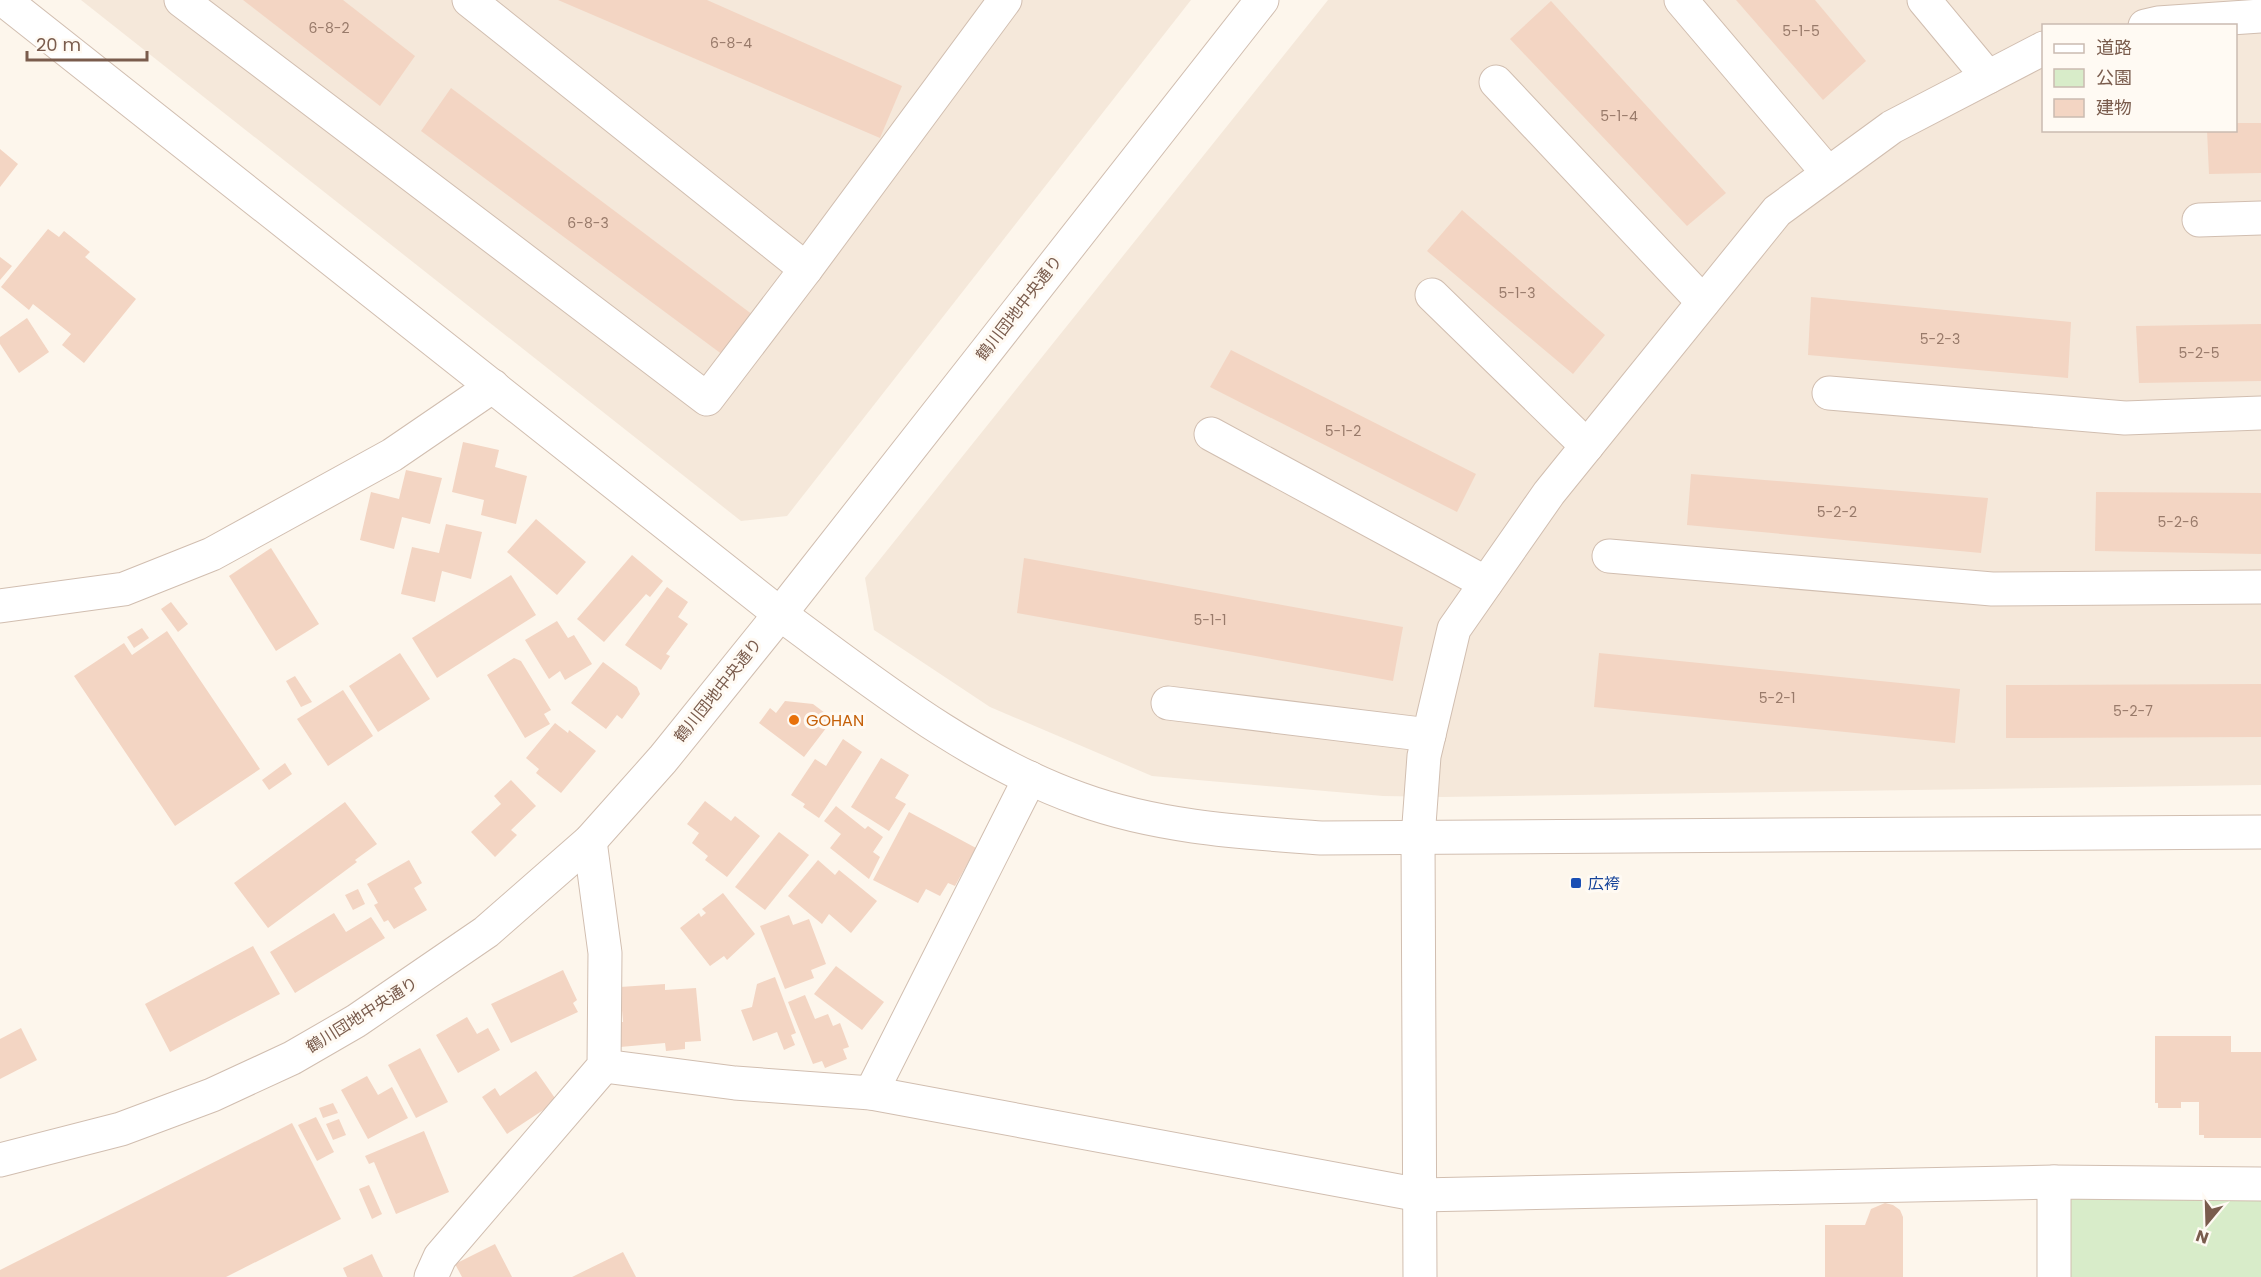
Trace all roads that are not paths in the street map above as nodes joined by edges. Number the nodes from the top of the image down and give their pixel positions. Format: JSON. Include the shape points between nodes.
{"nodes":[{"id":1,"x":4,"y":0,"type":"edge"},
{"id":2,"x":181,"y":0,"type":"edge"},
{"id":3,"x":469,"y":0,"type":"edge"},
{"id":4,"x":1005,"y":0,"type":"edge"},
{"id":5,"x":1262,"y":0,"type":"edge"},
{"id":6,"x":1681,"y":0,"type":"edge"},
{"id":7,"x":1924,"y":0,"type":"edge"},
{"id":8,"x":2174,"y":10,"type":"edge"},
{"id":9,"x":2261,"y":16,"type":"edge"},
{"id":10,"x":2149,"y":24,"type":"edge"},
{"id":11,"x":2042,"y":49,"type":"edge"},
{"id":12,"x":1988,"y":77,"type":"junction"},
{"id":13,"x":1496,"y":82,"type":"dead end"},
{"id":14,"x":1828,"y":173,"type":"junction"},
{"id":15,"x":2261,"y":218,"type":"edge"},
{"id":16,"x":2199,"y":220,"type":"dead end"},
{"id":17,"x":806,"y":268,"type":"junction"},
{"id":18,"x":1432,"y":296,"type":"dead end"},
{"id":19,"x":1703,"y":302,"type":"junction"},
{"id":20,"x":493,"y":386,"type":"junction"},
{"id":21,"x":1829,"y":393,"type":"dead end"},
{"id":22,"x":2261,"y":413,"type":"edge"},
{"id":23,"x":1211,"y":434,"type":"dead end"},
{"id":24,"x":1587,"y":446,"type":"junction"},
{"id":25,"x":1609,"y":556,"type":"dead end"},
{"id":26,"x":1486,"y":583,"type":"junction"},
{"id":27,"x":2261,"y":587,"type":"edge"},
{"id":28,"x":0,"y":606,"type":"edge"},
{"id":29,"x":780,"y":614,"type":"junction"},
{"id":30,"x":1168,"y":703,"type":"dead end"},
{"id":31,"x":1429,"y":735,"type":"junction"},
{"id":32,"x":1030,"y":778,"type":"junction"},
{"id":33,"x":2261,"y":832,"type":"edge"},
{"id":34,"x":1419,"y":838,"type":"junction"},
{"id":35,"x":590,"y":841,"type":"junction"},
{"id":36,"x":604,"y":1066,"type":"junction"},
{"id":37,"x":871,"y":1093,"type":"junction"},
{"id":38,"x":0,"y":1160,"type":"edge"},
{"id":39,"x":2054,"y":1182,"type":"junction"},
{"id":40,"x":2261,"y":1184,"type":"edge"},
{"id":41,"x":1420,"y":1196,"type":"junction"},
{"id":42,"x":431,"y":1277,"type":"edge"},
{"id":43,"x":1420,"y":1277,"type":"edge"},
{"id":44,"x":2054,"y":1277,"type":"edge"}],
"edges":[{"from":1,"to":20,"type":"street"},
{"from":2,"to":17,"type":"street","via":[[707,399]]},
{"from":3,"to":17,"type":"street"},
{"from":4,"to":17,"type":"street"},
{"from":5,"to":29,"type":"street","name":"鶴川団地中央通り"},
{"from":6,"to":14,"type":"street"},
{"from":7,"to":12,"type":"street"},
{"from":8,"to":9,"type":"street"},
{"from":8,"to":10,"type":"street"},
{"from":11,"to":12,"type":"street"},
{"from":12,"to":14,"type":"street","via":[[1892,127]]},
{"from":13,"to":19,"type":"street"},
{"from":14,"to":19,"type":"street","via":[[1777,211]]},
{"from":15,"to":16,"type":"street"},
{"from":18,"to":24,"type":"street"},
{"from":19,"to":24,"type":"street"},
{"from":20,"to":28,"type":"street","via":[[392,454],[212,554],[124,589]]},
{"from":20,"to":29,"type":"street"},
{"from":21,"to":22,"type":"street","via":[[2125,418]]},
{"from":23,"to":26,"type":"street"},
{"from":24,"to":26,"type":"street"},
{"from":25,"to":27,"type":"street","via":[[1992,589]]},
{"from":26,"to":31,"type":"street","via":[[1454,630]]},
{"from":29,"to":32,"type":"street","via":[[950,735]]},
{"from":29,"to":35,"type":"street","name":"鶴川団地中央通り","via":[[663,759]]},
{"from":30,"to":31,"type":"street"},
{"from":31,"to":34,"type":"street"},
{"from":32,"to":34,"type":"street","via":[[1081,799],[1156,820],[1224,831],[1321,838]]},
{"from":32,"to":37,"type":"street"},
{"from":33,"to":34,"type":"street"},
{"from":34,"to":41,"type":"street"},
{"from":35,"to":36,"type":"street","via":[[605,953]]},
{"from":35,"to":38,"type":"street","name":"鶴川団地中央通り","via":[[486,932],[356,1022],[292,1058],[212,1095],[121,1129]]},
{"from":36,"to":37,"type":"street","via":[[735,1083]]},
{"from":36,"to":42,"type":"street","via":[[440,1257]]},
{"from":37,"to":41,"type":"street"},
{"from":39,"to":40,"type":"street"},
{"from":39,"to":41,"type":"street"},
{"from":39,"to":44,"type":"street"},
{"from":41,"to":43,"type":"street"}]}
